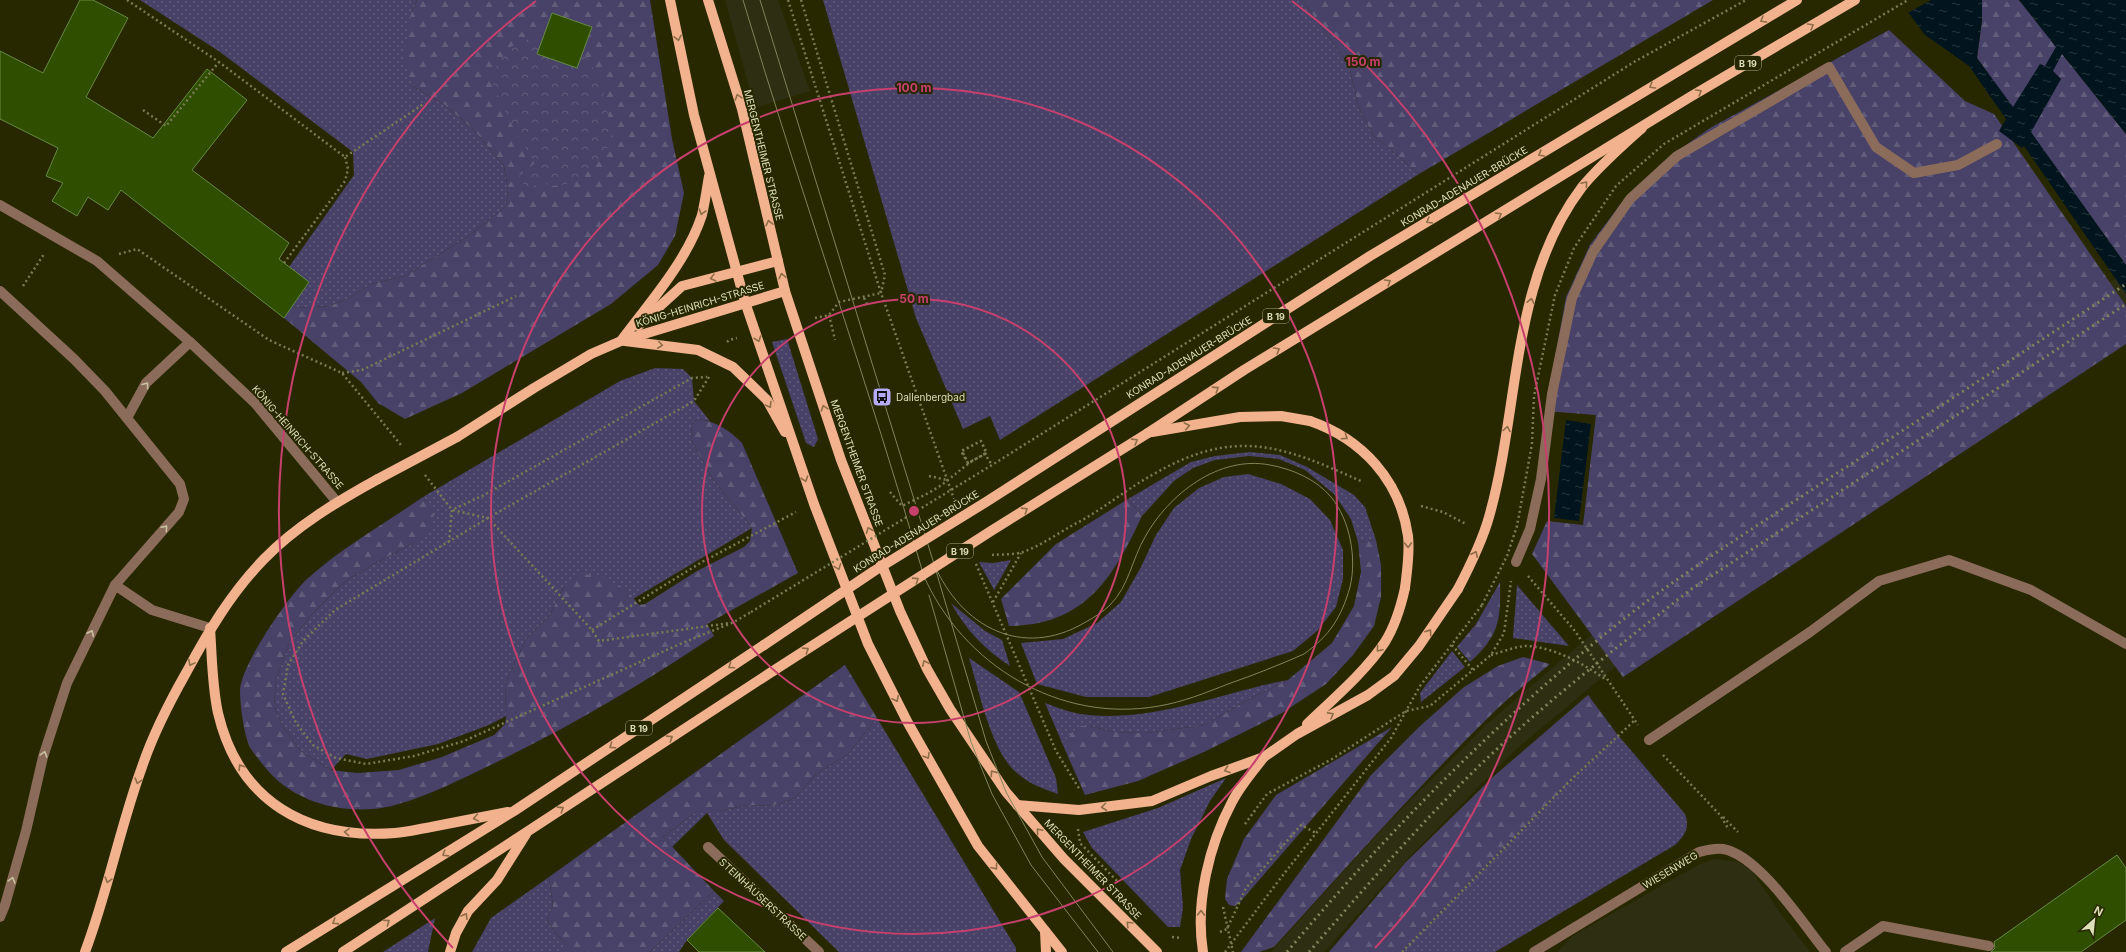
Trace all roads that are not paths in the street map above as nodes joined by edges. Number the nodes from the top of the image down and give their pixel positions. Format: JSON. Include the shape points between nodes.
{"nodes":[{"id":1,"x":670,"y":0,"type":"edge"},
{"id":2,"x":708,"y":0,"type":"edge"},
{"id":3,"x":1797,"y":0,"type":"edge"},
{"id":4,"x":1855,"y":0,"type":"edge"},
{"id":5,"x":1642,"y":128,"type":"junction"},
{"id":6,"x":1997,"y":144,"type":"dead end"},
{"id":7,"x":710,"y":174,"type":"junction"},
{"id":8,"x":0,"y":205,"type":"edge"},
{"id":9,"x":778,"y":261,"type":"junction"},
{"id":10,"x":737,"y":272,"type":"junction"},
{"id":11,"x":0,"y":291,"type":"edge"},
{"id":12,"x":785,"y":291,"type":"junction"},
{"id":13,"x":745,"y":302,"type":"junction"},
{"id":14,"x":621,"y":340,"type":"junction"},
{"id":15,"x":190,"y":342,"type":"junction"},
{"id":16,"x":127,"y":418,"type":"junction"},
{"id":17,"x":1148,"y":433,"type":"junction"},
{"id":18,"x":797,"y":454,"type":"junction"},
{"id":19,"x":337,"y":502,"type":"junction"},
{"id":20,"x":1513,"y":559,"type":"road end"},
{"id":21,"x":115,"y":585,"type":"junction"},
{"id":22,"x":210,"y":628,"type":"junction"},
{"id":23,"x":2126,"y":644,"type":"edge"},
{"id":24,"x":1297,"y":734,"type":"junction"},
{"id":25,"x":1649,"y":740,"type":"road end"},
{"id":26,"x":1264,"y":756,"type":"junction"},
{"id":27,"x":1017,"y":805,"type":"junction"},
{"id":28,"x":514,"y":811,"type":"junction"},
{"id":29,"x":528,"y":830,"type":"junction"},
{"id":30,"x":708,"y":847,"type":"dead end"},
{"id":31,"x":0,"y":917,"type":"edge"},
{"id":32,"x":1045,"y":931,"type":"junction"},
{"id":33,"x":1988,"y":946,"type":"dead end"},
{"id":34,"x":85,"y":952,"type":"edge"},
{"id":35,"x":286,"y":952,"type":"edge"},
{"id":36,"x":343,"y":952,"type":"edge"},
{"id":37,"x":450,"y":952,"type":"edge"},
{"id":38,"x":819,"y":952,"type":"edge"},
{"id":39,"x":1046,"y":952,"type":"edge"},
{"id":40,"x":1062,"y":952,"type":"edge"},
{"id":41,"x":1157,"y":952,"type":"edge"},
{"id":42,"x":1203,"y":952,"type":"edge"},
{"id":43,"x":1534,"y":952,"type":"edge"},
{"id":44,"x":1826,"y":952,"type":"edge"},
{"id":45,"x":1845,"y":952,"type":"edge"}],
"edges":[{"from":1,"to":7,"type":"main road","one_way":true,"via":[[694,115]]},
{"from":9,"to":2,"type":"main road","name":"MERGENTHEIMER STRASSE","one_way":true,"via":[[742,109]]},
{"from":3,"to":28,"type":"main road","name":"KONRAD-ADENAUER-BRÜCKE","number":"B 19","one_way":true,"bridge":true,"via":[[1364,260],[874,571]]},
{"from":5,"to":4,"type":"main road","number":"B 19","one_way":true},
{"from":17,"to":5,"type":"main road","number":"B 19","one_way":true,"bridge":true,"via":[[1244,370]]},
{"from":24,"to":5,"type":"main road","one_way":true,"bridge":true,"via":[[1368,694],[1394,676],[1419,646],[1458,589],[1477,550],[1489,517],[1502,463],[1518,355],[1534,286],[1543,262],[1559,225],[1582,188],[1601,165]]},
{"from":6,"to":20,"type":"street","via":[[1958,165],[1914,173],[1876,147],[1829,67],[1677,156],[1630,199],[1593,252],[1572,298],[1552,394],[1541,479],[1530,529]]},
{"from":7,"to":10,"type":"main road"},
{"from":7,"to":14,"type":"main road","one_way":true,"via":[[702,215],[687,247]]},
{"from":8,"to":15,"type":"street","name":"KÖNIG-HEINRICH-STRASSE","via":[[97,261]]},
{"from":9,"to":10,"type":"main road","name":"KÖNIG-HEINRICH-STRASSE"},
{"from":12,"to":9,"type":"main road","name":"MERGENTHEIMER STRASSE","one_way":true},
{"from":10,"to":13,"type":"main road"},
{"from":10,"to":14,"type":"main road","name":"KÖNIG-HEINRICH-STRASSE","one_way":true,"via":[[682,286]]},
{"from":11,"to":16,"type":"street","via":[[74,358]]},
{"from":12,"to":13,"type":"main road","name":"KÖNIG-HEINRICH-STRASSE"},
{"from":27,"to":12,"type":"main road","name":"MERGENTHEIMER STRASSE","one_way":true,"via":[[950,709],[927,669],[900,611],[841,460]]},
{"from":13,"to":14,"type":"main road","name":"KÖNIG-HEINRICH-STRASSE"},
{"from":13,"to":18,"type":"main road","one_way":true},
{"from":14,"to":18,"type":"main road","name":"KÖNIG-HEINRICH-STRASSE","one_way":true,"via":[[698,350],[733,367],[767,400]]},
{"from":14,"to":19,"type":"main road","name":"KÖNIG-HEINRICH-STRASSE","bridge":true,"via":[[591,354],[457,437]]},
{"from":16,"to":15,"type":"street","one_way":true,"via":[[146,383]]},
{"from":15,"to":19,"type":"street","name":"KÖNIG-HEINRICH-STRASSE","via":[[255,403]]},
{"from":21,"to":16,"type":"street","one_way":true,"via":[[179,512],[184,499],[180,484]]},
{"from":17,"to":24,"type":"main road","one_way":true,"bridge":true,"via":[[1208,421],[1258,415],[1310,421],[1342,435],[1373,460],[1396,494],[1408,536],[1409,559],[1398,612],[1385,642],[1357,675]]},
{"from":29,"to":17,"type":"main road","number":"B 19","one_way":true,"bridge":true,"via":[[990,531]]},
{"from":18,"to":32,"type":"main road","one_way":true,"via":[[868,644],[908,723],[978,846]]},
{"from":19,"to":22,"type":"main road","via":[[265,558],[241,584]]},
{"from":21,"to":22,"type":"street","via":[[152,610]]},
{"from":31,"to":21,"type":"street","one_way":true,"via":[[26,831],[43,757],[67,683]]},
{"from":28,"to":22,"type":"main road","one_way":true,"via":[[395,833],[344,832],[313,826],[280,809],[249,781],[229,749],[218,712]]},
{"from":22,"to":34,"type":"main road","one_way":true,"via":[[167,707],[142,766]]},
{"from":23,"to":25,"type":"street","via":[[2031,590],[1949,560],[1879,581],[1810,632]]},
{"from":24,"to":26,"type":"main road"},
{"from":26,"to":27,"type":"main road","one_way":true,"via":[[1152,801],[1079,810]]},
{"from":42,"to":26,"type":"main road","one_way":true,"via":[[1202,894],[1217,836],[1232,801]]},
{"from":41,"to":27,"type":"main road","name":"MERGENTHEIMER STRASSE","one_way":true,"via":[[1064,859]]},
{"from":28,"to":35,"type":"main road","number":"B 19","one_way":true},
{"from":36,"to":29,"type":"main road","number":"B 19","one_way":true},
{"from":37,"to":29,"type":"main road","one_way":true,"via":[[456,933],[468,911],[496,880]]},
{"from":30,"to":38,"type":"street","name":"STEINHÄUSERSTRASSE"},
{"from":32,"to":39,"type":"main road"},
{"from":32,"to":40,"type":"main road"},
{"from":33,"to":45,"type":"street","via":[[1883,926]]},
{"from":43,"to":44,"type":"street","name":"WIESENWEG","via":[[1699,852],[1714,849],[1724,849],[1745,858],[1760,871]]}]}
